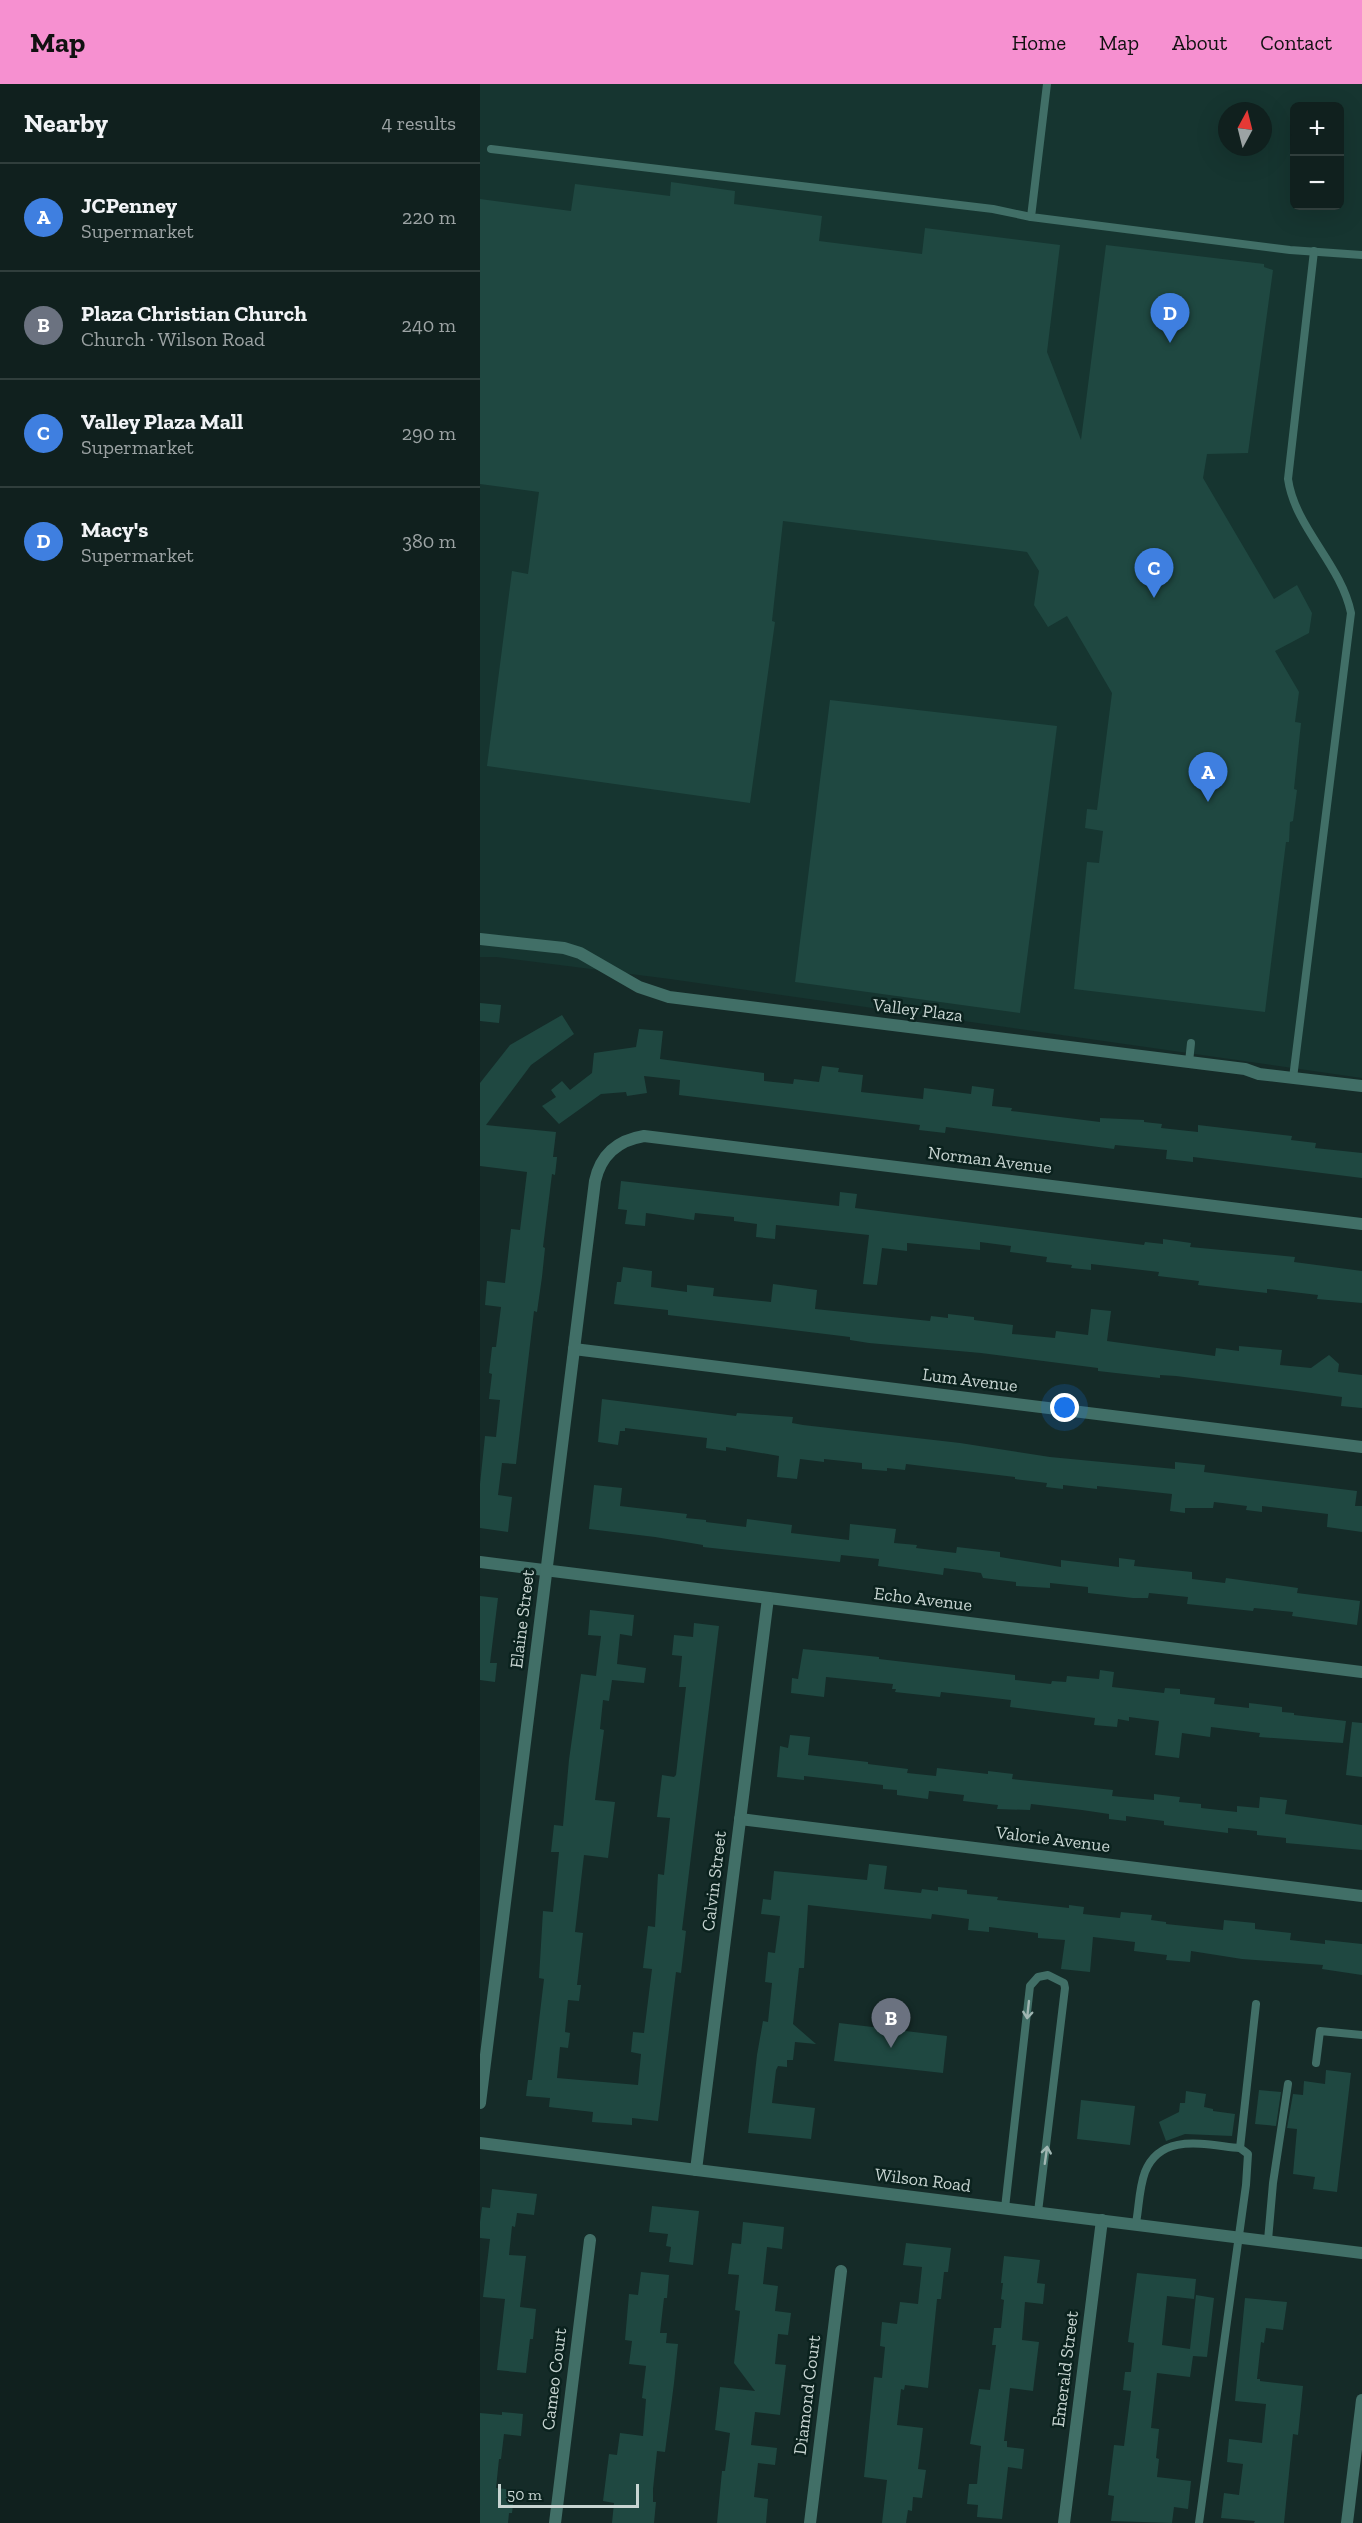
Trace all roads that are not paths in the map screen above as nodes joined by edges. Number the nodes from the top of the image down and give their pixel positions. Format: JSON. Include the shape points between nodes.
{"nodes":[{"id":1,"x":1047,"y":84,"type":"edge"},
{"id":2,"x":491,"y":149,"type":"dead end"},
{"id":3,"x":1031,"y":217,"type":"junction"},
{"id":4,"x":1314,"y":252,"type":"junction"},
{"id":5,"x":1362,"y":255,"type":"edge"},
{"id":6,"x":480,"y":939,"type":"edge"},
{"id":7,"x":1191,"y":1043,"type":"dead end"},
{"id":8,"x":1189,"y":1062,"type":"junction"},
{"id":9,"x":1293,"y":1078,"type":"junction"},
{"id":10,"x":1362,"y":1086,"type":"edge"},
{"id":11,"x":615,"y":1146,"type":"joint"},
{"id":12,"x":1362,"y":1224,"type":"edge"},
{"id":13,"x":574,"y":1349,"type":"junction"},
{"id":14,"x":1362,"y":1447,"type":"edge"},
{"id":15,"x":480,"y":1562,"type":"edge"},
{"id":16,"x":547,"y":1570,"type":"junction"},
{"id":17,"x":768,"y":1598,"type":"junction"},
{"id":18,"x":1362,"y":1672,"type":"edge"},
{"id":19,"x":740,"y":1819,"type":"junction"},
{"id":20,"x":1362,"y":1896,"type":"edge"},
{"id":21,"x":1256,"y":2004,"type":"dead end"},
{"id":22,"x":1362,"y":2035,"type":"edge"},
{"id":23,"x":1316,"y":2063,"type":"dead end"},
{"id":24,"x":1288,"y":2084,"type":"dead end"},
{"id":25,"x":480,"y":2103,"type":"edge"},
{"id":26,"x":480,"y":2143,"type":"edge"},
{"id":27,"x":1240,"y":2148,"type":"junction"},
{"id":28,"x":696,"y":2170,"type":"junction"},
{"id":29,"x":1005,"y":2208,"type":"junction"},
{"id":30,"x":1038,"y":2212,"type":"junction"},
{"id":31,"x":1101,"y":2220,"type":"junction"},
{"id":32,"x":1136,"y":2223,"type":"junction"},
{"id":33,"x":1238,"y":2236,"type":"junction"},
{"id":34,"x":590,"y":2240,"type":"dead end"},
{"id":35,"x":1268,"y":2240,"type":"junction"},
{"id":36,"x":1362,"y":2253,"type":"edge"},
{"id":37,"x":841,"y":2271,"type":"dead end"},
{"id":38,"x":1362,"y":2400,"type":"edge"},
{"id":39,"x":1360,"y":2429,"type":"edge"},
{"id":40,"x":555,"y":2523,"type":"edge"},
{"id":41,"x":810,"y":2523,"type":"edge"},
{"id":42,"x":1064,"y":2523,"type":"edge"},
{"id":43,"x":1199,"y":2523,"type":"edge"},
{"id":44,"x":1347,"y":2523,"type":"edge"}],
"edges":[{"from":1,"to":3,"type":"lane"},
{"from":2,"to":3,"type":"lane","via":[[993,209]]},
{"from":3,"to":4,"type":"lane"},
{"from":4,"to":5,"type":"lane"},
{"from":4,"to":9,"type":"lane","via":[[1288,479],[1290,497],[1344,589],[1351,613]]},
{"from":6,"to":8,"type":"street","name":"Valley Plaza","via":[[564,948],[639,987],[669,997]]},
{"from":7,"to":8,"type":"lane"},
{"from":8,"to":9,"type":"street","name":"Valley Plaza"},
{"from":9,"to":10,"type":"street","name":"Valley Plaza"},
{"from":11,"to":12,"type":"street","name":"Norman Avenue","via":[[645,1136]]},
{"from":11,"to":13,"type":"street","name":"Elaine Street","via":[[597,1172]]},
{"from":13,"to":14,"type":"street","name":"Lum Avenue"},
{"from":13,"to":16,"type":"street","name":"Elaine Street"},
{"from":15,"to":16,"type":"street","name":"Echo Avenue"},
{"from":16,"to":17,"type":"street","name":"Echo Avenue"},
{"from":16,"to":25,"type":"street","name":"Elaine Street"},
{"from":17,"to":18,"type":"street","name":"Echo Avenue"},
{"from":17,"to":19,"type":"street","name":"Calvin Street"},
{"from":19,"to":20,"type":"street","name":"Valorie Avenue"},
{"from":19,"to":28,"type":"street","name":"Calvin Street"},
{"from":21,"to":27,"type":"lane"},
{"from":22,"to":23,"type":"lane","via":[[1320,2031]]},
{"from":24,"to":35,"type":"lane"},
{"from":26,"to":28,"type":"street","name":"Wilson Road"},
{"from":27,"to":32,"type":"lane","via":[[1181,2143],[1154,2155],[1144,2174]]},
{"from":27,"to":33,"type":"lane","via":[[1248,2154]]},
{"from":28,"to":29,"type":"street","name":"Wilson Road"},
{"from":29,"to":30,"type":"street","name":"Wilson Road"},
{"from":30,"to":29,"type":"lane","one_way":true,"via":[[1065,1988],[1064,1983],[1048,1975],[1038,1977],[1030,1986]]},
{"from":30,"to":31,"type":"street","name":"Wilson Road"},
{"from":31,"to":32,"type":"street","name":"Wilson Road"},
{"from":31,"to":42,"type":"street","name":"Emerald Street"},
{"from":32,"to":33,"type":"street","name":"Wilson Road"},
{"from":33,"to":35,"type":"street","name":"Wilson Road"},
{"from":33,"to":43,"type":"lane"},
{"from":34,"to":40,"type":"street","name":"Cameo Court"},
{"from":35,"to":36,"type":"street","name":"Wilson Road"},
{"from":37,"to":41,"type":"street","name":"Diamond Court"},
{"from":38,"to":39,"type":"street"},
{"from":39,"to":44,"type":"street"}]}
